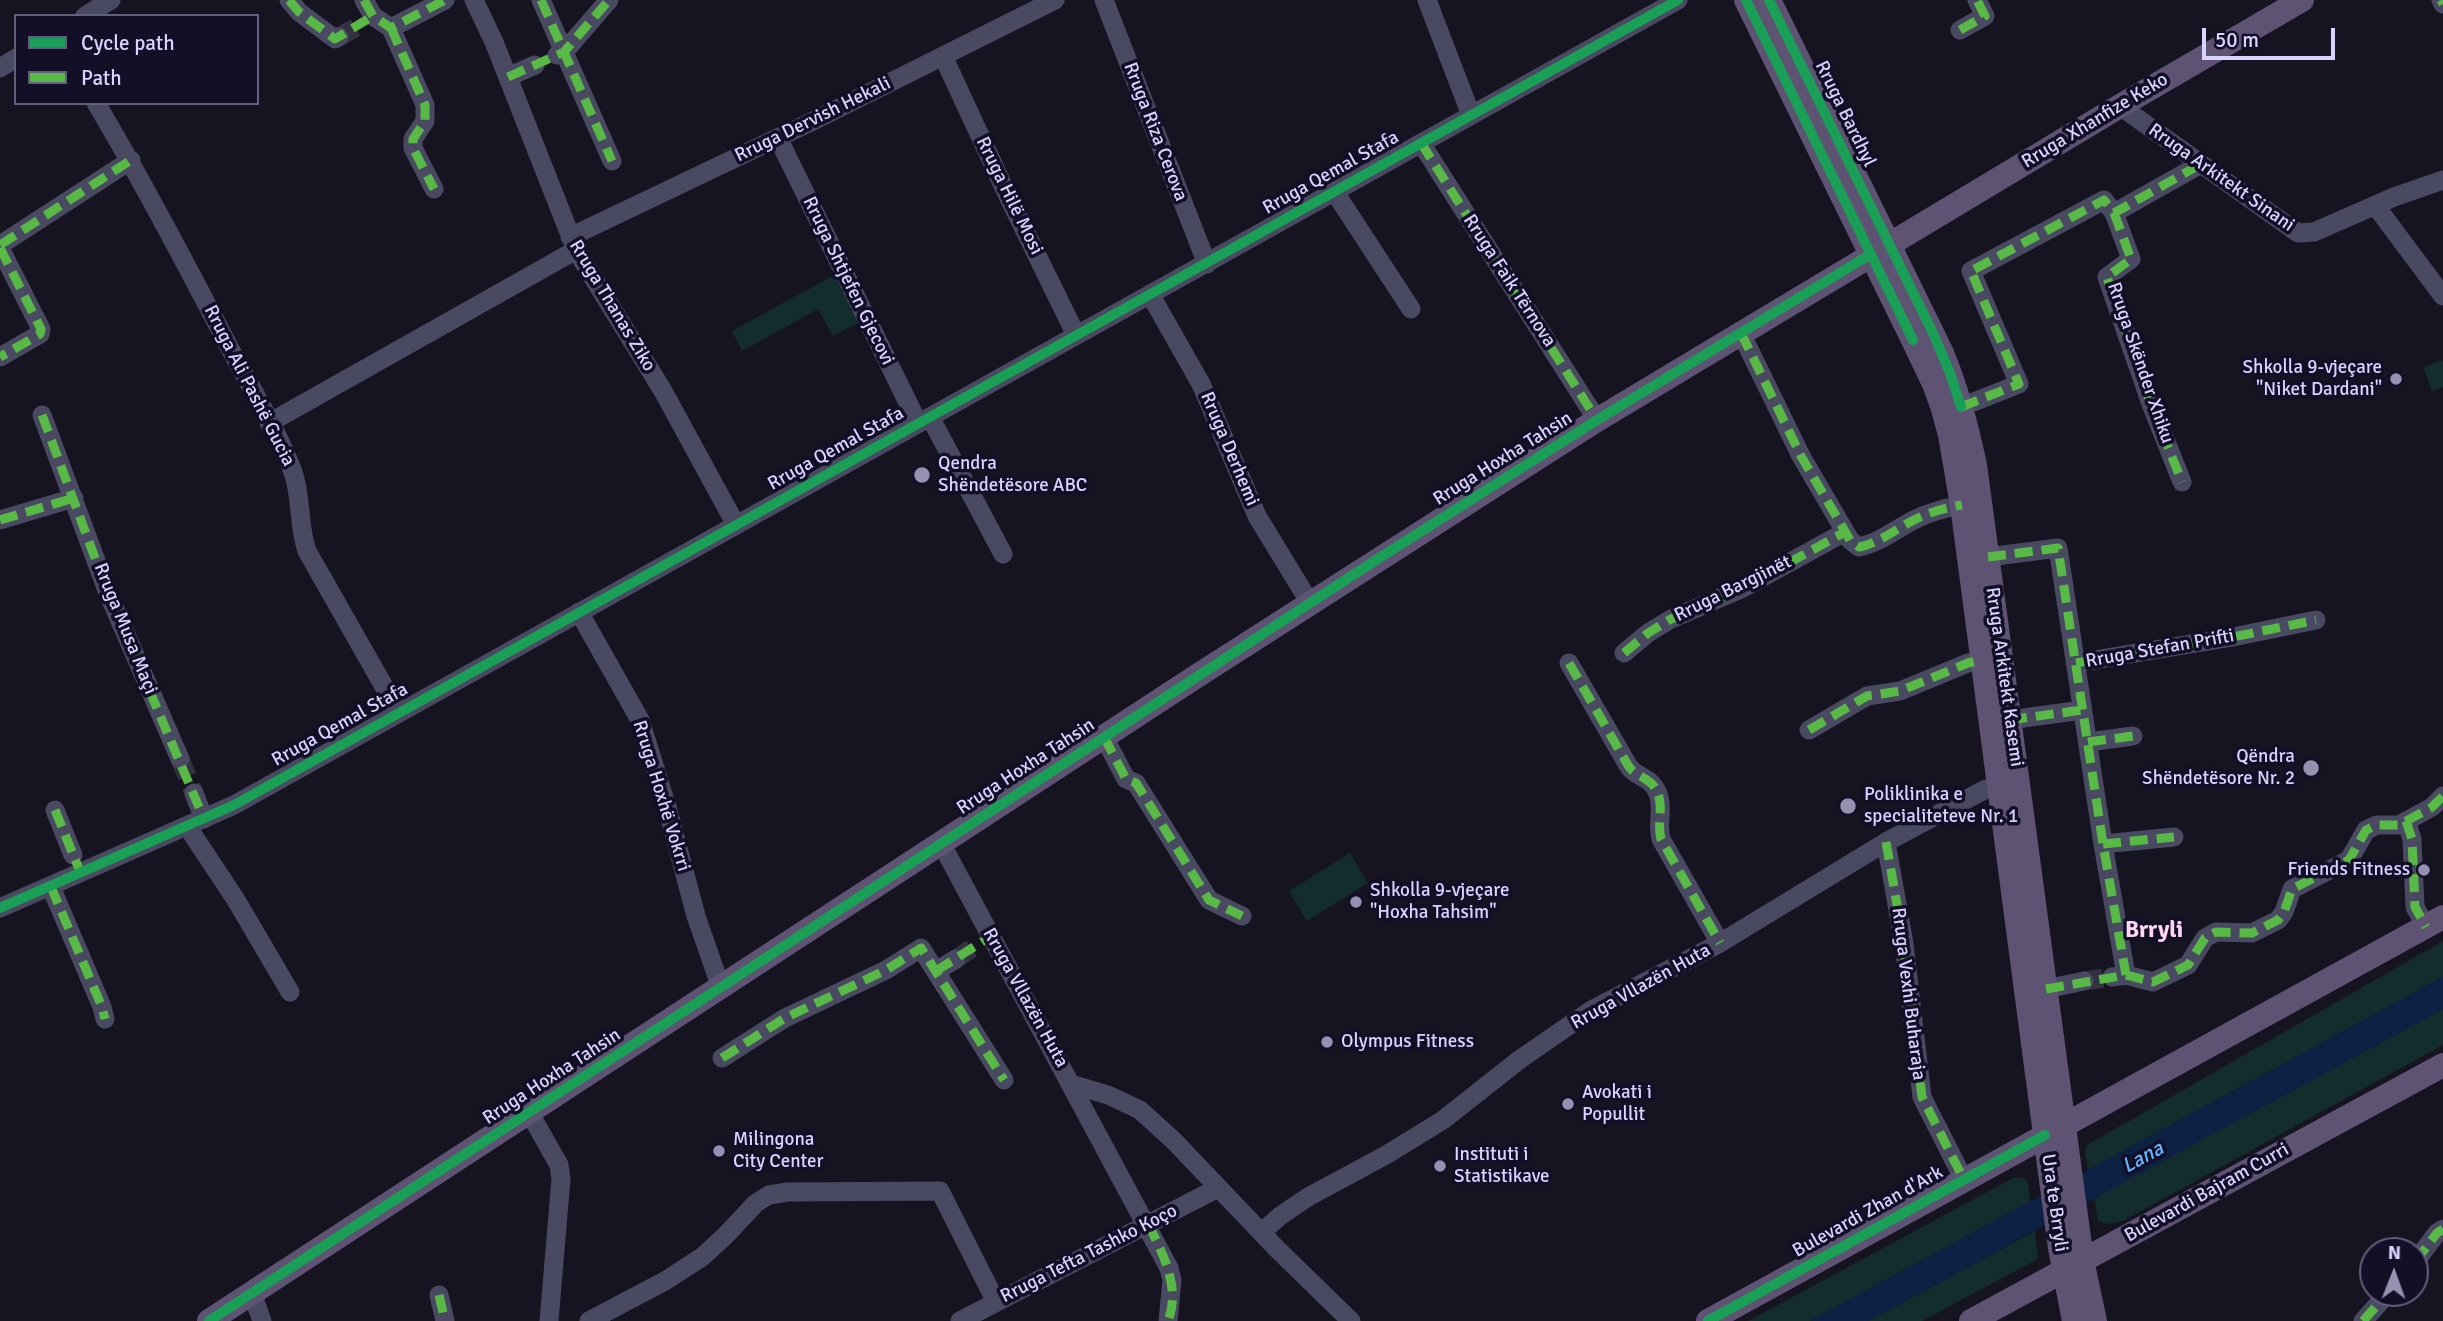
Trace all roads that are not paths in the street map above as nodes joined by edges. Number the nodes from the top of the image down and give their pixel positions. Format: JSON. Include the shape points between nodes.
{"nodes":[{"id":1,"x":289,"y":0,"type":"edge"},
{"id":2,"x":445,"y":0,"type":"edge"},
{"id":3,"x":474,"y":0,"type":"edge"},
{"id":4,"x":541,"y":0,"type":"edge"},
{"id":5,"x":609,"y":0,"type":"edge"},
{"id":6,"x":1055,"y":0,"type":"edge"},
{"id":7,"x":1104,"y":0,"type":"edge"},
{"id":8,"x":1427,"y":0,"type":"edge"},
{"id":9,"x":1678,"y":0,"type":"edge"},
{"id":10,"x":1746,"y":0,"type":"edge"},
{"id":11,"x":1769,"y":0,"type":"edge"},
{"id":12,"x":1976,"y":0,"type":"edge"},
{"id":13,"x":2302,"y":0,"type":"edge"},
{"id":14,"x":104,"y":2,"type":"edge"},
{"id":15,"x":367,"y":13,"type":"edge"},
{"id":16,"x":88,"y":14,"type":"edge"},
{"id":17,"x":391,"y":28,"type":"junction"},
{"id":18,"x":1960,"y":30,"type":"dead end"},
{"id":19,"x":339,"y":37,"type":"dead end"},
{"id":20,"x":561,"y":53,"type":"junction"},
{"id":21,"x":943,"y":56,"type":"junction"},
{"id":22,"x":535,"y":65,"type":"dead end"},
{"id":23,"x":508,"y":77,"type":"junction"},
{"id":24,"x":97,"y":105,"type":"edge"},
{"id":25,"x":2120,"y":106,"type":"junction"},
{"id":26,"x":1471,"y":115,"type":"junction"},
{"id":27,"x":778,"y":138,"type":"junction"},
{"id":28,"x":1421,"y":143,"type":"junction"},
{"id":29,"x":131,"y":160,"type":"junction"},
{"id":30,"x":612,"y":161,"type":"dead end"},
{"id":31,"x":2202,"y":164,"type":"junction"},
{"id":32,"x":2443,"y":180,"type":"edge"},
{"id":33,"x":434,"y":189,"type":"dead end"},
{"id":34,"x":1334,"y":191,"type":"junction"},
{"id":35,"x":2375,"y":205,"type":"junction"},
{"id":36,"x":2114,"y":213,"type":"junction"},
{"id":37,"x":573,"y":244,"type":"junction"},
{"id":38,"x":0,"y":246,"type":"edge"},
{"id":39,"x":1880,"y":249,"type":"junction"},
{"id":40,"x":1207,"y":264,"type":"junction"},
{"id":41,"x":1150,"y":294,"type":"junction"},
{"id":42,"x":2443,"y":296,"type":"edge"},
{"id":43,"x":1411,"y":309,"type":"dead end"},
{"id":44,"x":1741,"y":333,"type":"junction"},
{"id":45,"x":1076,"y":335,"type":"junction"},
{"id":46,"x":0,"y":357,"type":"edge"},
{"id":47,"x":1961,"y":407,"type":"junction"},
{"id":48,"x":42,"y":415,"type":"dead end"},
{"id":49,"x":924,"y":420,"type":"junction"},
{"id":50,"x":1597,"y":420,"type":"junction"},
{"id":51,"x":269,"y":423,"type":"junction"},
{"id":52,"x":2182,"y":482,"type":"dead end"},
{"id":53,"x":74,"y":498,"type":"junction"},
{"id":54,"x":1962,"y":505,"type":"junction"},
{"id":55,"x":0,"y":520,"type":"edge"},
{"id":56,"x":736,"y":525,"type":"junction"},
{"id":57,"x":1845,"y":532,"type":"junction"},
{"id":58,"x":1003,"y":554,"type":"dead end"},
{"id":59,"x":1988,"y":557,"type":"junction"},
{"id":60,"x":1310,"y":603,"type":"junction"},
{"id":61,"x":579,"y":612,"type":"junction"},
{"id":62,"x":2316,"y":620,"type":"dead end"},
{"id":63,"x":1624,"y":653,"type":"dead end"},
{"id":64,"x":1982,"y":660,"type":"junction"},
{"id":65,"x":1569,"y":663,"type":"dead end"},
{"id":66,"x":2076,"y":663,"type":"junction"},
{"id":67,"x":2082,"y":710,"type":"junction"},
{"id":68,"x":399,"y":713,"type":"junction"},
{"id":69,"x":2010,"y":720,"type":"junction"},
{"id":70,"x":1809,"y":730,"type":"dead end"},
{"id":71,"x":2133,"y":736,"type":"dead end"},
{"id":72,"x":1104,"y":737,"type":"junction"},
{"id":73,"x":2088,"y":742,"type":"junction"},
{"id":74,"x":180,"y":759,"type":"tunnel mouth"},
{"id":75,"x":1999,"y":786,"type":"junction"},
{"id":76,"x":194,"y":793,"type":"tunnel mouth"},
{"id":77,"x":2443,"y":796,"type":"edge"},
{"id":78,"x":55,"y":810,"type":"dead end"},
{"id":79,"x":2406,"y":821,"type":"junction"},
{"id":80,"x":195,"y":822,"type":"junction"},
{"id":81,"x":2174,"y":837,"type":"dead end"},
{"id":82,"x":1886,"y":842,"type":"junction"},
{"id":83,"x":941,"y":843,"type":"junction"},
{"id":84,"x":2103,"y":844,"type":"junction"},
{"id":85,"x":77,"y":865,"type":"junction"},
{"id":86,"x":51,"y":887,"type":"junction"},
{"id":87,"x":0,"y":908,"type":"edge"},
{"id":88,"x":1242,"y":916,"type":"dead end"},
{"id":89,"x":2434,"y":922,"type":"edge"},
{"id":90,"x":1720,"y":943,"type":"junction"},
{"id":91,"x":956,"y":959,"type":"tunnel mouth"},
{"id":92,"x":936,"y":971,"type":"junction"},
{"id":93,"x":2084,"y":981,"type":"tunnel mouth"},
{"id":94,"x":721,"y":988,"type":"junction"},
{"id":95,"x":2046,"y":989,"type":"junction"},
{"id":96,"x":290,"y":992,"type":"dead end"},
{"id":97,"x":105,"y":1019,"type":"dead end"},
{"id":98,"x":722,"y":1058,"type":"dead end"},
{"id":99,"x":2443,"y":1065,"type":"edge"},
{"id":100,"x":1004,"y":1080,"type":"dead end"},
{"id":101,"x":1071,"y":1084,"type":"junction"},
{"id":102,"x":529,"y":1112,"type":"junction"},
{"id":103,"x":2055,"y":1130,"type":"junction"},
{"id":104,"x":1964,"y":1180,"type":"junction"},
{"id":105,"x":1218,"y":1188,"type":"junction"},
{"id":106,"x":1148,"y":1224,"type":"junction"},
{"id":107,"x":1262,"y":1232,"type":"junction"},
{"id":108,"x":2073,"y":1265,"type":"junction"},
{"id":109,"x":252,"y":1293,"type":"junction"},
{"id":110,"x":439,"y":1295,"type":"dead end"},
{"id":111,"x":996,"y":1302,"type":"junction"},
{"id":112,"x":2376,"y":1307,"type":"edge"},
{"id":113,"x":209,"y":1321,"type":"edge"},
{"id":114,"x":262,"y":1321,"type":"edge"},
{"id":115,"x":445,"y":1321,"type":"edge"},
{"id":116,"x":549,"y":1321,"type":"edge"},
{"id":117,"x":589,"y":1321,"type":"edge"},
{"id":118,"x":960,"y":1321,"type":"edge"},
{"id":119,"x":1168,"y":1321,"type":"edge"},
{"id":120,"x":1351,"y":1321,"type":"edge"},
{"id":121,"x":1708,"y":1321,"type":"edge"},
{"id":122,"x":1971,"y":1321,"type":"edge"},
{"id":123,"x":2074,"y":1321,"type":"edge"},
{"id":124,"x":2095,"y":1321,"type":"edge"},
{"id":125,"x":2363,"y":1321,"type":"edge"}],
"edges":[{"from":1,"to":19,"type":"street","via":[[335,39]]},
{"from":2,"to":17,"type":"street"},
{"from":3,"to":23,"type":"street","name":"Rruga Thanas Ziko"},
{"from":4,"to":20,"type":"street"},
{"from":5,"to":20,"type":"street"},
{"from":6,"to":21,"type":"street","name":"Rruga Dervish Hekali"},
{"from":7,"to":40,"type":"street","name":"Rruga Riza Cerova"},
{"from":8,"to":26,"type":"street"},
{"from":9,"to":26,"type":"street","name":"Rruga Qemal Stafa"},
{"from":10,"to":39,"type":"main road","name":"Rruga Bardhyl"},
{"from":11,"to":39,"type":"main road","name":"Rruga Bardhyl"},
{"from":12,"to":18,"type":"street","via":[[1985,16]]},
{"from":13,"to":25,"type":"main road","name":"Rruga Xhanfize Keko"},
{"from":14,"to":16,"type":"street"},
{"from":15,"to":17,"type":"street"},
{"from":17,"to":33,"type":"street","via":[[425,105],[425,121],[413,139],[413,148]]},
{"from":20,"to":30,"type":"street"},
{"from":21,"to":27,"type":"street","name":"Rruga Dervish Hekali"},
{"from":21,"to":45,"type":"street","name":"Rruga Hilë Mosi"},
{"from":22,"to":23,"type":"street"},
{"from":23,"to":37,"type":"street","name":"Rruga Thanas Ziko"},
{"from":24,"to":29,"type":"street","name":"Rruga Ali Pashë Gucia"},
{"from":25,"to":31,"type":"street","name":"Rruga Arkitekt Sinani"},
{"from":25,"to":39,"type":"main road","name":"Rruga Xhanfize Keko"},
{"from":26,"to":28,"type":"street","name":"Rruga Qemal Stafa"},
{"from":27,"to":37,"type":"street","name":"Rruga Dervish Hekali"},
{"from":27,"to":49,"type":"street","name":"Rruga Shtjefen Gjecovi"},
{"from":28,"to":34,"type":"street","name":"Rruga Qemal Stafa"},
{"from":28,"to":50,"type":"street","name":"Rruga Faik Tërnova"},
{"from":29,"to":38,"type":"street"},
{"from":29,"to":51,"type":"street","name":"Rruga Ali Pashë Gucia"},
{"from":31,"to":35,"type":"street","name":"Rruga Arkitekt Sinani","via":[[2298,233],[2314,232]]},
{"from":31,"to":36,"type":"street"},
{"from":32,"to":35,"type":"street","name":"Rruga Arkitekt Sinani"},
{"from":34,"to":40,"type":"street","name":"Rruga Qemal Stafa"},
{"from":34,"to":43,"type":"street"},
{"from":35,"to":42,"type":"street"},
{"from":36,"to":47,"type":"street","via":[[2104,200],[1970,271],[2019,384]]},
{"from":36,"to":52,"type":"street","name":"Rruga Skënder Xhiku","via":[[2131,260],[2107,277]]},
{"from":37,"to":51,"type":"street","name":"Rruga Dervish Hekali"},
{"from":37,"to":56,"type":"street","name":"Rruga Thanas Ziko","via":[[663,391]]},
{"from":38,"to":46,"type":"street","via":[[41,332]]},
{"from":39,"to":44,"type":"main road","name":"Rruga Hoxha Tahsin"},
{"from":39,"to":47,"type":"main road","name":"Rruga Arkitekt Kasemi","via":[[1942,353]]},
{"from":39,"to":54,"type":"main road","name":"Rruga Arkitekt Kasemi","via":[[1935,386],[1950,435]]},
{"from":40,"to":41,"type":"street","name":"Rruga Qemal Stafa"},
{"from":41,"to":45,"type":"street","name":"Rruga Qemal Stafa"},
{"from":41,"to":60,"type":"street","name":"Rruga Derhemi","via":[[1201,384],[1257,516]]},
{"from":44,"to":50,"type":"main road","name":"Rruga Hoxha Tahsin"},
{"from":44,"to":57,"type":"street","via":[[1801,456]]},
{"from":45,"to":49,"type":"street","name":"Rruga Qemal Stafa"},
{"from":47,"to":59,"type":"main road","name":"Rruga Arkitekt Kasemi","via":[[1975,465]]},
{"from":48,"to":53,"type":"street","name":"Rruga Musa Maçi"},
{"from":49,"to":56,"type":"street","name":"Rruga Qemal Stafa"},
{"from":49,"to":58,"type":"street","name":"Rruga Shtjefen Gjecovi"},
{"from":50,"to":60,"type":"main road","name":"Rruga Hoxha Tahsin"},
{"from":51,"to":68,"type":"street","name":"Rruga Ali Pashë Gucia","via":[[293,471],[307,551]]},
{"from":53,"to":55,"type":"street"},
{"from":53,"to":74,"type":"street","name":"Rruga Musa Maçi","via":[[108,593]]},
{"from":54,"to":57,"type":"street","via":[[1916,519],[1870,545],[1859,547]]},
{"from":54,"to":64,"type":"main road","name":"Rruga Arkitekt Kasemi"},
{"from":56,"to":61,"type":"street","name":"Rruga Qemal Stafa"},
{"from":57,"to":63,"type":"street","name":"Rruga Bargjinët","via":[[1744,588],[1671,619]]},
{"from":59,"to":66,"type":"street","name":"Rruga Stefan Prifti","via":[[2058,548]]},
{"from":59,"to":69,"type":"main road","name":"Rruga Arkitekt Kasemi"},
{"from":60,"to":72,"type":"main road","name":"Rruga Hoxha Tahsin"},
{"from":61,"to":68,"type":"street","name":"Rruga Qemal Stafa"},
{"from":61,"to":94,"type":"street","name":"Rruga Hoxhë Vokrri","via":[[640,720]]},
{"from":62,"to":66,"type":"street","name":"Rruga Stefan Prifti"},
{"from":64,"to":70,"type":"street","via":[[1900,691],[1867,696]]},
{"from":64,"to":75,"type":"main road","name":"Rruga Arkitekt Kasemi"},
{"from":65,"to":90,"type":"street","via":[[1629,767],[1655,788],[1662,810],[1661,839]]},
{"from":66,"to":67,"type":"street"},
{"from":67,"to":69,"type":"street"},
{"from":67,"to":73,"type":"street"},
{"from":68,"to":80,"type":"street","name":"Rruga Qemal Stafa"},
{"from":69,"to":95,"type":"main road","name":"Rruga Arkitekt Kasemi"},
{"from":71,"to":73,"type":"street"},
{"from":72,"to":83,"type":"main road","name":"Rruga Hoxha Tahsin"},
{"from":72,"to":88,"type":"street","via":[[1126,779],[1136,783],[1209,900]]},
{"from":73,"to":84,"type":"street"},
{"from":75,"to":82,"type":"street","name":"Rruga Vllazën Huta"},
{"from":75,"to":103,"type":"main road","name":"Rruga Arkitekt Kasemi"},
{"from":76,"to":80,"type":"street"},
{"from":77,"to":79,"type":"street"},
{"from":78,"to":85,"type":"street"},
{"from":79,"to":84,"type":"street","via":[[2366,831],[2349,860],[2292,889],[2278,920],[2252,933],[2216,932],[2205,938],[2188,965],[2153,982],[2119,976]]},
{"from":79,"to":89,"type":"street","via":[[2412,839],[2415,907]]},
{"from":80,"to":85,"type":"street","name":"Rruga Qemal Stafa"},
{"from":80,"to":96,"type":"street"},
{"from":81,"to":84,"type":"street"},
{"from":82,"to":90,"type":"street","name":"Rruga Vllazën Huta"},
{"from":82,"to":104,"type":"street","name":"Rruga Vexhi Buharaja","via":[[1904,944],[1922,1097]]},
{"from":83,"to":94,"type":"main road","name":"Rruga Hoxha Tahsin"},
{"from":83,"to":101,"type":"street","name":"Rruga Vllazën Huta","via":[[985,940]]},
{"from":85,"to":86,"type":"street","name":"Rruga Qemal Stafa"},
{"from":86,"to":87,"type":"street","name":"Rruga Qemal Stafa"},
{"from":86,"to":97,"type":"street"},
{"from":89,"to":103,"type":"main road","name":"Bulevardi Zhan d'Ark"},
{"from":90,"to":107,"type":"street","name":"Rruga Vllazën Huta","via":[[1590,1010],[1443,1120],[1308,1197]]},
{"from":91,"to":92,"type":"street"},
{"from":92,"to":98,"type":"street","via":[[921,948],[886,970],[785,1018]]},
{"from":92,"to":100,"type":"street"},
{"from":93,"to":95,"type":"street"},
{"from":94,"to":102,"type":"main road","name":"Rruga Hoxha Tahsin"},
{"from":95,"to":103,"type":"main road","name":"Rruga Arkitekt Kasemi"},
{"from":99,"to":108,"type":"main road","name":"Bulevardi Bajram Curri"},
{"from":101,"to":105,"type":"street","name":"Rruga Vllazën Huta","via":[[1140,1110]]},
{"from":101,"to":106,"type":"street"},
{"from":102,"to":109,"type":"main road","name":"Rruga Hoxha Tahsin"},
{"from":102,"to":116,"type":"street","via":[[559,1165],[561,1179]]},
{"from":103,"to":104,"type":"main road","name":"Bulevardi Zhan d'Ark"},
{"from":103,"to":108,"type":"main road","name":"Ura te Brryli"},
{"from":104,"to":121,"type":"main road","name":"Bulevardi Zhan d'Ark"},
{"from":105,"to":106,"type":"street","name":"Rruga Tefta Tashko Koço"},
{"from":105,"to":107,"type":"street","name":"Rruga Vllazën Huta"},
{"from":106,"to":111,"type":"street","name":"Rruga Tefta Tashko Koço"},
{"from":106,"to":119,"type":"street","via":[[1172,1280]]},
{"from":107,"to":120,"type":"street","name":"Rruga Vllazën Huta"},
{"from":108,"to":122,"type":"main road","name":"Bulevardi Bajram Curri"},
{"from":108,"to":123,"type":"main road"},
{"from":108,"to":124,"type":"main road"},
{"from":109,"to":113,"type":"main road","name":"Rruga Hoxha Tahsin"},
{"from":109,"to":114,"type":"street"},
{"from":110,"to":115,"type":"street"},
{"from":111,"to":117,"type":"street","via":[[940,1191],[841,1189],[769,1195],[702,1257]]},
{"from":111,"to":118,"type":"street","name":"Rruga Tefta Tashko Koço"},
{"from":112,"to":125,"type":"street"}]}
